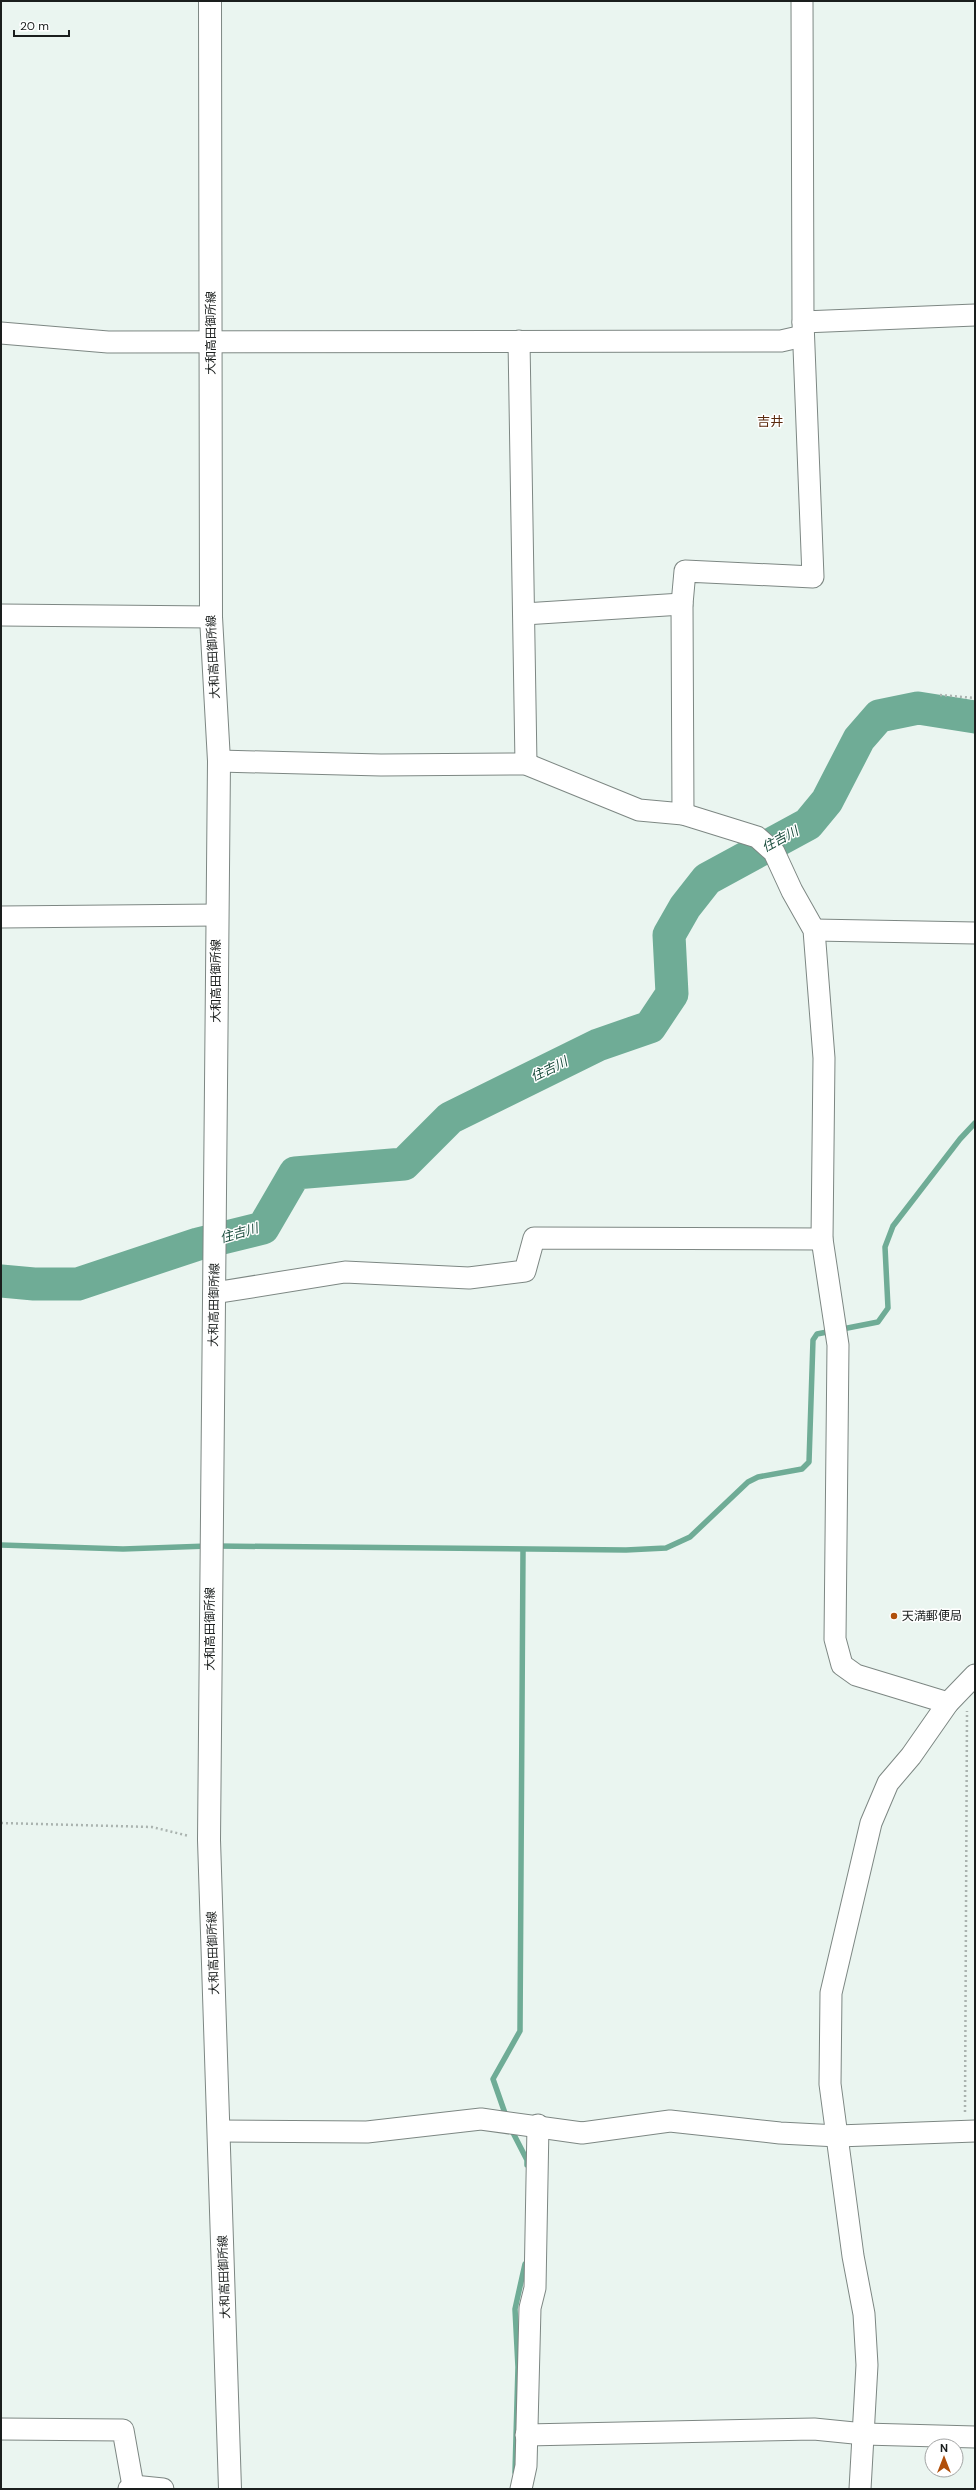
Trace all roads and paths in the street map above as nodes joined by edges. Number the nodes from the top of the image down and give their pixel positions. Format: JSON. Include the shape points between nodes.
{"nodes":[{"id":1,"x":210,"y":1,"type":"edge"},
{"id":2,"x":802,"y":1,"type":"edge"},
{"id":3,"x":975,"y":314,"type":"edge"},
{"id":4,"x":803,"y":329,"type":"junction"},
{"id":5,"x":1,"y":333,"type":"edge"},
{"id":6,"x":211,"y":342,"type":"junction"},
{"id":7,"x":520,"y":342,"type":"junction"},
{"id":8,"x":682,"y":604,"type":"junction"},
{"id":9,"x":524,"y":614,"type":"junction"},
{"id":10,"x":1,"y":615,"type":"edge"},
{"id":11,"x":211,"y":617,"type":"junction"},
{"id":12,"x":940,"y":695,"type":"dead end"},
{"id":13,"x":975,"y":698,"type":"edge"},
{"id":14,"x":219,"y":761,"type":"junction"},
{"id":15,"x":526,"y":764,"type":"junction"},
{"id":16,"x":683,"y":814,"type":"junction"},
{"id":17,"x":217,"y":916,"type":"junction"},
{"id":18,"x":1,"y":917,"type":"edge"},
{"id":19,"x":814,"y":930,"type":"junction"},
{"id":20,"x":975,"y":932,"type":"edge"},
{"id":21,"x":822,"y":1239,"type":"junction"},
{"id":22,"x":214,"y":1293,"type":"junction"},
{"id":23,"x":972,"y":1678,"type":"edge"},
{"id":24,"x":948,"y":1703,"type":"junction"},
{"id":25,"x":1,"y":1823,"type":"edge"},
{"id":26,"x":209,"y":1840,"type":"junction"},
{"id":27,"x":538,"y":2126,"type":"junction"},
{"id":28,"x":219,"y":2131,"type":"junction"},
{"id":29,"x":970,"y":2131,"type":"edge"},
{"id":30,"x":838,"y":2136,"type":"junction"},
{"id":31,"x":1,"y":2429,"type":"edge"},
{"id":32,"x":864,"y":2434,"type":"junction"},
{"id":33,"x":526,"y":2435,"type":"junction"},
{"id":34,"x":975,"y":2437,"type":"edge"},
{"id":35,"x":131,"y":2488,"type":"edge"},
{"id":36,"x":163,"y":2489,"type":"edge"},
{"id":37,"x":230,"y":2489,"type":"edge"},
{"id":38,"x":522,"y":2489,"type":"edge"},
{"id":39,"x":860,"y":2489,"type":"edge"}],
"edges":[{"from":1,"to":6,"type":"main road","name":"大和高田御所線"},
{"from":2,"to":4,"type":"street"},
{"from":3,"to":4,"type":"street"},
{"from":4,"to":7,"type":"street","via":[[781,341]]},
{"from":4,"to":8,"type":"street","via":[[813,577],[685,571]]},
{"from":5,"to":6,"type":"street","via":[[83,342]]},
{"from":6,"to":7,"type":"street"},
{"from":6,"to":11,"type":"main road","name":"大和高田御所線"},
{"from":7,"to":9,"type":"street"},
{"from":8,"to":9,"type":"street"},
{"from":8,"to":16,"type":"street"},
{"from":9,"to":15,"type":"street"},
{"from":10,"to":11,"type":"street"},
{"from":11,"to":14,"type":"main road","name":"大和高田御所線"},
{"from":12,"to":13,"type":"path"},
{"from":14,"to":15,"type":"street","via":[[381,765]]},
{"from":14,"to":17,"type":"main road","name":"大和高田御所線"},
{"from":15,"to":16,"type":"street","via":[[639,810]]},
{"from":16,"to":19,"type":"street","via":[[757,837],[765,842],[774,852]]},
{"from":17,"to":18,"type":"street"},
{"from":17,"to":22,"type":"main road","name":"大和高田御所線"},
{"from":19,"to":20,"type":"street"},
{"from":19,"to":21,"type":"street","via":[[824,1058]]},
{"from":21,"to":22,"type":"street","via":[[534,1238],[525,1272],[469,1278],[345,1272]]},
{"from":21,"to":24,"type":"street","via":[[838,1345],[835,1639],[842,1665],[856,1675]]},
{"from":22,"to":26,"type":"main road","name":"大和高田御所線"},
{"from":23,"to":24,"type":"street"},
{"from":23,"to":29,"type":"path","via":[[966,1727]]},
{"from":24,"to":30,"type":"street","via":[[888,1783],[871,1823],[850,1905],[831,1993],[830,2084]]},
{"from":25,"to":26,"type":"path","via":[[152,1827]]},
{"from":26,"to":28,"type":"main road","name":"大和高田御所線"},
{"from":27,"to":28,"type":"street","via":[[481,2119],[366,2132]]},
{"from":27,"to":30,"type":"street","via":[[582,2133],[670,2121],[780,2133]]},
{"from":27,"to":33,"type":"street","via":[[535,2288],[530,2308]]},
{"from":28,"to":37,"type":"main road","name":"大和高田御所線"},
{"from":29,"to":30,"type":"street"},
{"from":30,"to":32,"type":"street","via":[[853,2256],[864,2314],[867,2365]]},
{"from":31,"to":35,"type":"street","via":[[123,2430]]},
{"from":32,"to":33,"type":"street","via":[[814,2429]]},
{"from":32,"to":34,"type":"street"},
{"from":32,"to":39,"type":"street"},
{"from":33,"to":38,"type":"street","via":[[526,2466]]},
{"from":35,"to":36,"type":"street"}]}
